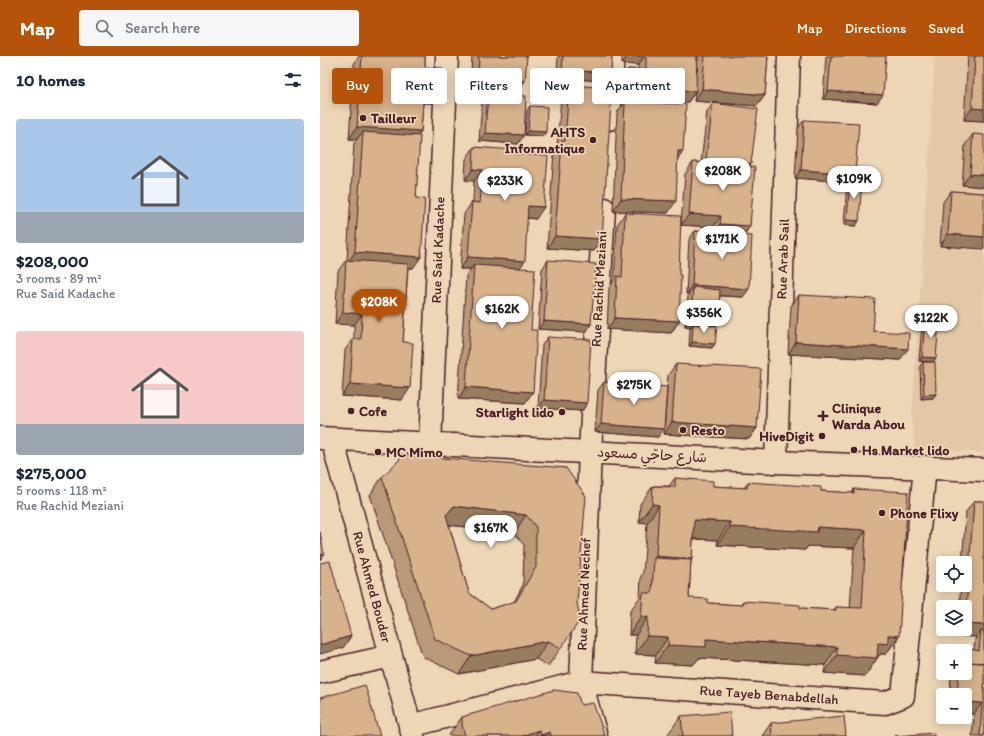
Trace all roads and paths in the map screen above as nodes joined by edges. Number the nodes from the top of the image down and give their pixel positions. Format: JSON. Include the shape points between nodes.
{"nodes":[{"id":1,"x":447,"y":56,"type":"edge"},
{"id":2,"x":613,"y":56,"type":"edge"},
{"id":3,"x":789,"y":56,"type":"edge"},
{"id":4,"x":608,"y":143,"type":"edge"},
{"id":5,"x":605,"y":190,"type":"edge"},
{"id":6,"x":326,"y":438,"type":"edge"},
{"id":7,"x":430,"y":445,"type":"junction"},
{"id":8,"x":590,"y":451,"type":"junction"},
{"id":9,"x":776,"y":462,"type":"junction"},
{"id":10,"x":925,"y":467,"type":"junction"},
{"id":11,"x":984,"y":470,"type":"edge"},
{"id":12,"x":391,"y":656,"type":"junction"},
{"id":13,"x":320,"y":672,"type":"edge"},
{"id":14,"x":581,"y":682,"type":"junction"},
{"id":15,"x":412,"y":731,"type":"edge"},
{"id":16,"x":596,"y":736,"type":"edge"}],
"edges":[{"from":1,"to":7,"type":"street","name":"Rue Said Kadache"},
{"from":2,"to":4,"type":"street"},
{"from":3,"to":9,"type":"street","name":"Rue Arab Sail"},
{"from":5,"to":8,"type":"street","name":"Rue Rachid Meziani"},
{"from":6,"to":7,"type":"street","name":"شارع حاجّي مسعود"},
{"from":6,"to":12,"type":"street","name":"Rue Ahmed Bouder"},
{"from":7,"to":8,"type":"street","name":"شارع حاجّي مسعود"},
{"from":8,"to":9,"type":"street","name":"شارع حاجّي مسعود"},
{"from":8,"to":14,"type":"street","name":"Rue Ahmed Nechef"},
{"from":9,"to":10,"type":"street","name":"شارع حاجّي مسعود"},
{"from":10,"to":11,"type":"street","name":"شارع حاجّي مسعود"},
{"from":10,"to":14,"type":"street","name":"Rue Tayeb Benabdellah","via":[[903,696],[885,703]]},
{"from":12,"to":13,"type":"street"},
{"from":12,"to":15,"type":"street","name":"Rue Ahmed Bouder"},
{"from":14,"to":15,"type":"street","name":"Rue Tayeb Benabdellah"},
{"from":14,"to":16,"type":"street","name":"Rue Ahmed Nechef"}]}
